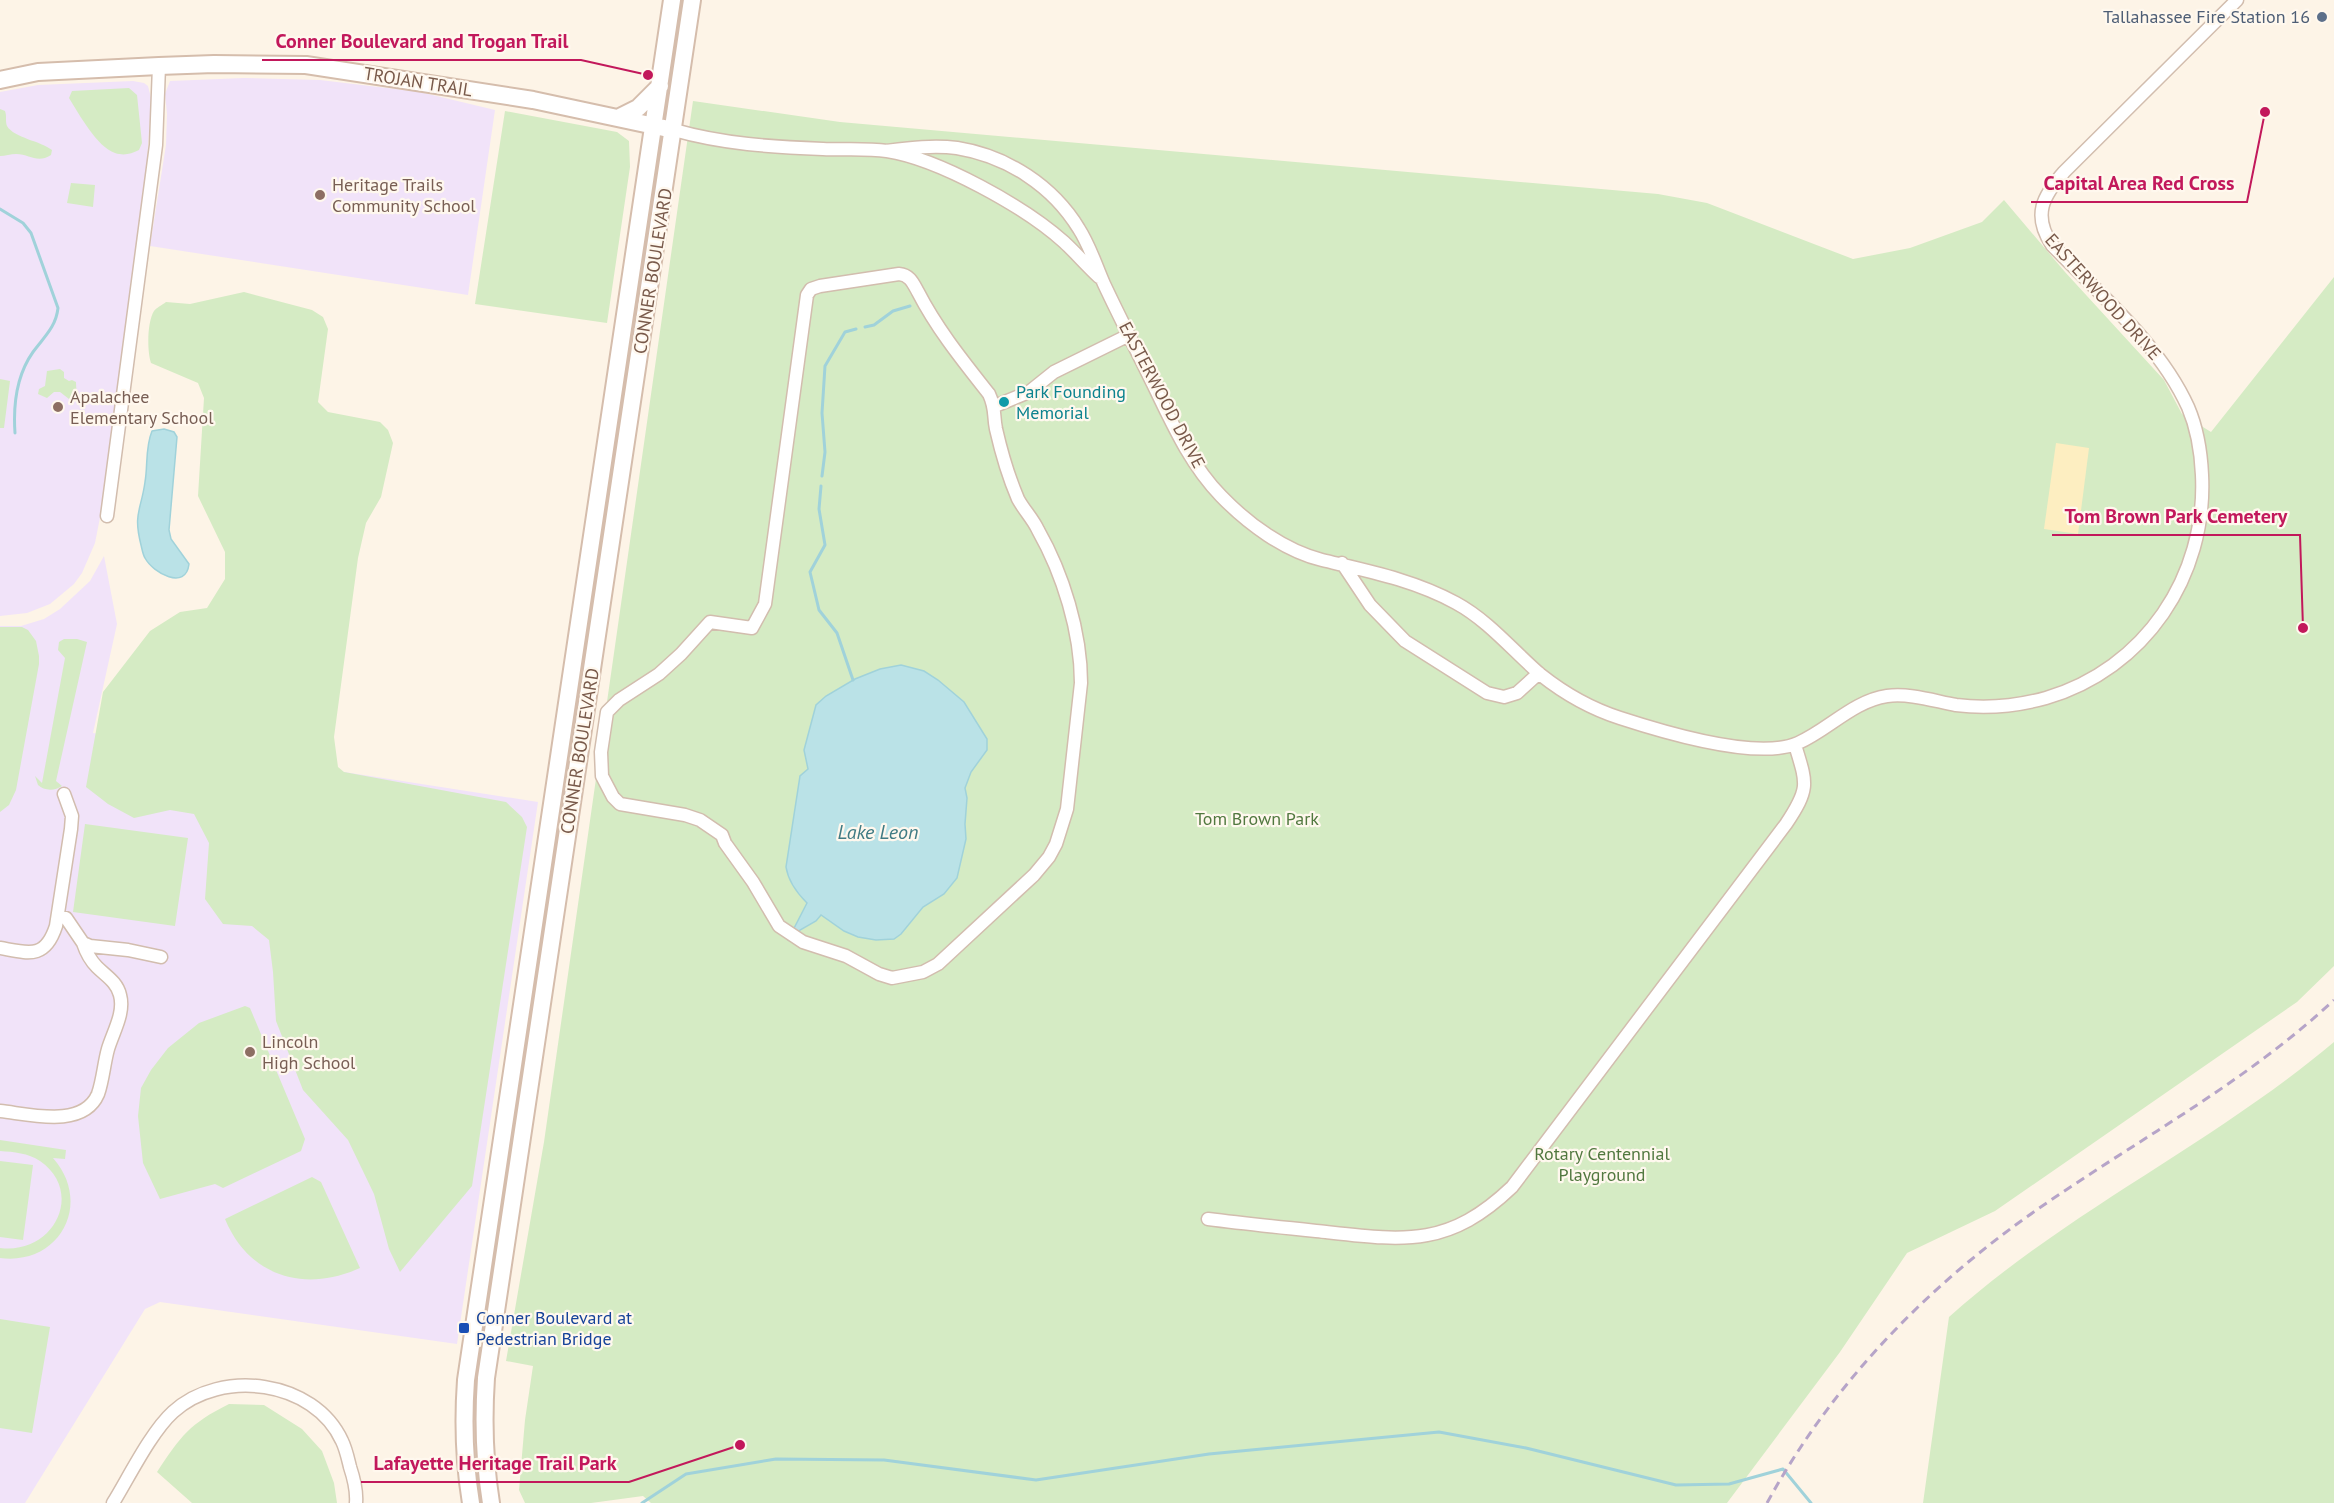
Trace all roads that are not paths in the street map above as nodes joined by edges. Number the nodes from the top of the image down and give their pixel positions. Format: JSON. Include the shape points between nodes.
{"nodes":[{"id":1,"x":672,"y":0,"type":"edge"},
{"id":2,"x":692,"y":0,"type":"edge"},
{"id":3,"x":2237,"y":0,"type":"edge"},
{"id":4,"x":159,"y":66,"type":"junction"},
{"id":5,"x":0,"y":80,"type":"edge"},
{"id":6,"x":660,"y":86,"type":"junction"},
{"id":7,"x":620,"y":117,"type":"junction"},
{"id":8,"x":654,"y":125,"type":"junction"},
{"id":9,"x":674,"y":130,"type":"junction"},
{"id":10,"x":887,"y":152,"type":"junction"},
{"id":11,"x":1102,"y":280,"type":"junction"},
{"id":12,"x":1130,"y":335,"type":"junction"},
{"id":13,"x":995,"y":406,"type":"junction"},
{"id":14,"x":107,"y":516,"type":"dead end"},
{"id":15,"x":1342,"y":563,"type":"junction"},
{"id":16,"x":588,"y":569,"type":"junction"},
{"id":17,"x":607,"y":572,"type":"junction"},
{"id":18,"x":1539,"y":673,"type":"junction"},
{"id":19,"x":1795,"y":745,"type":"junction"},
{"id":20,"x":64,"y":794,"type":"dead end"},
{"id":21,"x":58,"y":915,"type":"junction"},
{"id":22,"x":83,"y":943,"type":"junction"},
{"id":23,"x":0,"y":948,"type":"edge"},
{"id":24,"x":161,"y":957,"type":"dead end"},
{"id":25,"x":0,"y":1111,"type":"edge"},
{"id":26,"x":1208,"y":1219,"type":"dead end"},
{"id":27,"x":472,"y":1340,"type":"junction"},
{"id":28,"x":491,"y":1342,"type":"junction"},
{"id":29,"x":113,"y":1503,"type":"edge"},
{"id":30,"x":356,"y":1503,"type":"edge"},
{"id":31,"x":471,"y":1503,"type":"edge"},
{"id":32,"x":491,"y":1503,"type":"edge"}],
"edges":[{"from":1,"to":6,"type":"main road","name":"CONNER BOULEVARD"},
{"from":2,"to":9,"type":"main road","name":"CONNER BOULEVARD"},
{"from":3,"to":19,"type":"street","name":"EASTERWOOD DRIVE","via":[[2064,172],[2045,197],[2041,215],[2042,227],[2052,245],[2163,364],[2194,425],[2202,466],[2202,514],[2194,552],[2166,611],[2139,643],[2101,672],[2060,693],[2020,704],[1988,707],[1888,696],[1863,704]]},
{"from":4,"to":5,"type":"main road","name":"TROJAN TRAIL","via":[[38,72]]},
{"from":4,"to":7,"type":"main road","name":"TROJAN TRAIL","via":[[306,65]]},
{"from":4,"to":14,"type":"street","via":[[156,145]]},
{"from":6,"to":7,"type":"main road","via":[[638,108]]},
{"from":6,"to":8,"type":"main road","name":"CONNER BOULEVARD"},
{"from":7,"to":8,"type":"main road","name":"TROJAN TRAIL"},
{"from":8,"to":9,"type":"main road","name":"EASTERWOOD DRIVE"},
{"from":8,"to":16,"type":"main road","name":"CONNER BOULEVARD"},
{"from":9,"to":10,"type":"street","name":"EASTERWOOD DRIVE","via":[[760,146]]},
{"from":9,"to":17,"type":"main road","name":"CONNER BOULEVARD"},
{"from":10,"to":11,"type":"street","name":"EASTERWOOD DRIVE","via":[[935,165],[999,198],[1063,242]]},
{"from":10,"to":11,"type":"street","name":"EASTERWOOD DRIVE","via":[[934,147],[963,150],[1009,165],[1040,183],[1064,207],[1083,235]]},
{"from":11,"to":12,"type":"street","name":"EASTERWOOD DRIVE"},
{"from":12,"to":13,"type":"street","via":[[1054,372],[1029,392]]},
{"from":12,"to":15,"type":"street","name":"EASTERWOOD DRIVE","via":[[1185,448],[1221,496],[1246,519],[1292,548],[1320,560]]},
{"from":13,"to":13,"type":"street","via":[[997,432],[1018,499],[1037,528],[1063,585],[1081,670],[1067,809],[1049,857],[974,933],[938,964],[923,972],[892,978],[846,956],[803,942],[779,926],[722,835],[693,818],[620,804],[602,776],[608,712],[619,700],[659,674],[710,622],[752,628],[765,603],[804,306],[811,289],[906,275],[938,328]]},
{"from":15,"to":18,"type":"street","name":"EASTERWOOD DRIVE","via":[[1415,584],[1462,606]]},
{"from":15,"to":18,"type":"street","via":[[1370,605],[1405,641],[1487,693],[1504,697],[1517,693]]},
{"from":16,"to":17,"type":"main road"},
{"from":16,"to":27,"type":"main road","name":"CONNER BOULEVARD"},
{"from":17,"to":28,"type":"main road","name":"CONNER BOULEVARD"},
{"from":18,"to":19,"type":"street","name":"EASTERWOOD DRIVE","via":[[1586,704],[1667,732],[1751,750]]},
{"from":19,"to":26,"type":"street","via":[[1805,786],[1800,804],[1512,1187],[1488,1209],[1453,1228],[1393,1239]]},
{"from":20,"to":21,"type":"street","via":[[72,816]]},
{"from":21,"to":22,"type":"street","via":[[66,918]]},
{"from":21,"to":23,"type":"street","via":[[52,938],[38,952]]},
{"from":22,"to":24,"type":"street","via":[[99,949]]},
{"from":22,"to":25,"type":"street","via":[[92,961],[117,988],[121,1003],[99,1092],[89,1107],[66,1116]]},
{"from":27,"to":28,"type":"main road"},
{"from":27,"to":31,"type":"main road","name":"CONNER BOULEVARD","via":[[463,1434]]},
{"from":28,"to":32,"type":"main road","name":"CONNER BOULEVARD","via":[[483,1425]]},
{"from":29,"to":30,"type":"street","via":[[173,1412],[206,1392],[240,1385],[274,1388],[295,1396],[331,1424],[342,1441],[355,1483]]}]}
